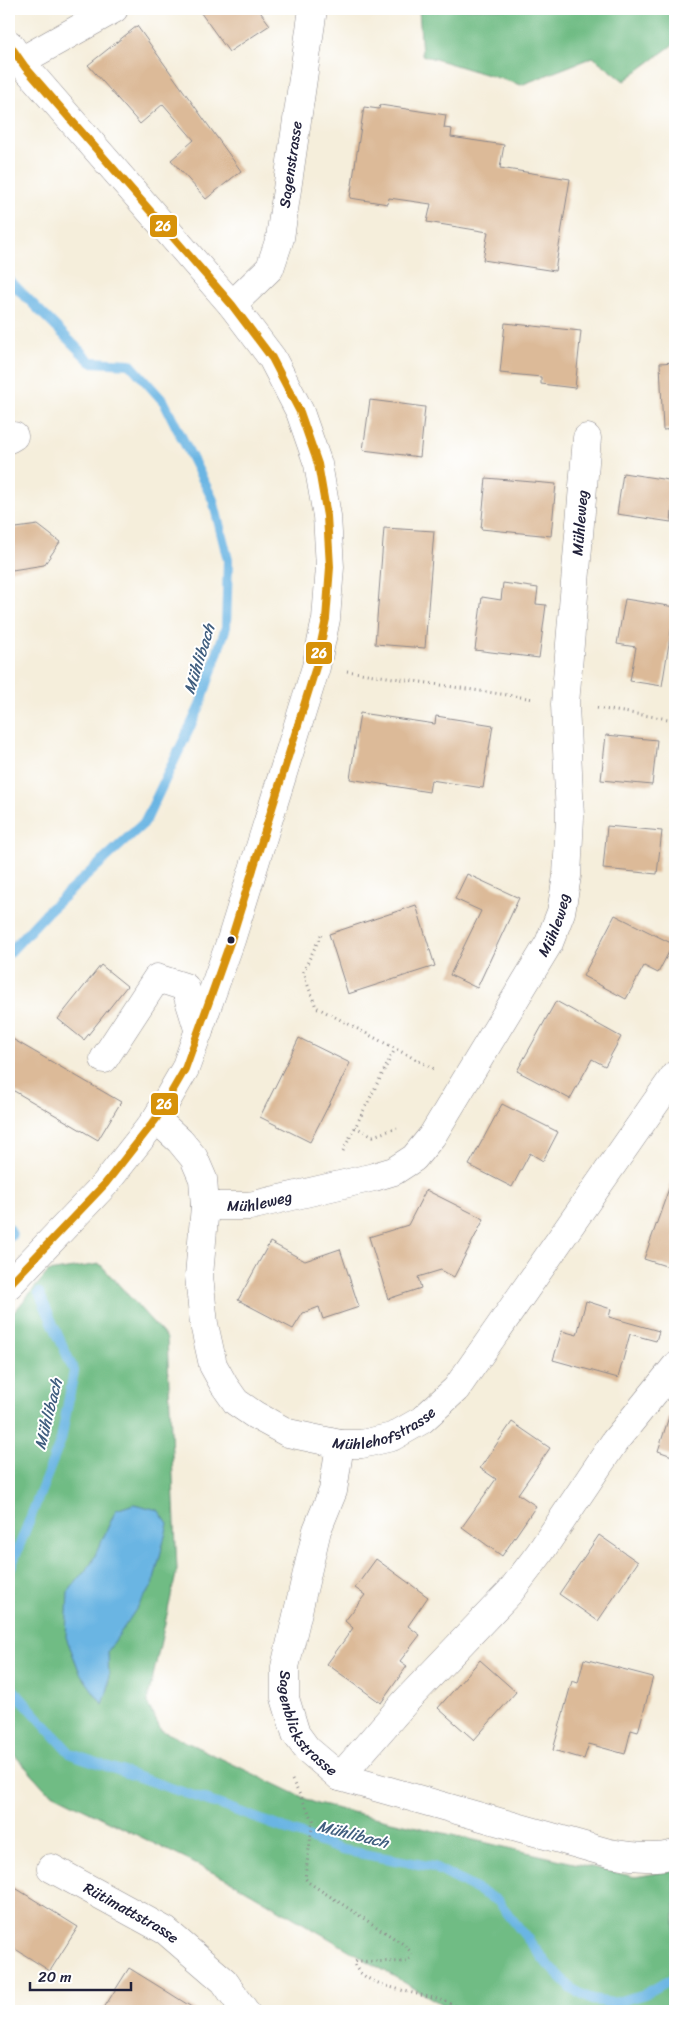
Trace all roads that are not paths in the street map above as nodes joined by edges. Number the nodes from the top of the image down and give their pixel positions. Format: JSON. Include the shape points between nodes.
{"nodes":[{"id":1,"x":114,"y":9,"type":"edge"},
{"id":2,"x":314,"y":9,"type":"edge"},
{"id":3,"x":15,"y":52,"type":"edge"},
{"id":4,"x":232,"y":305,"type":"junction"},
{"id":5,"x":587,"y":438,"type":"dead end"},
{"id":6,"x":199,"y":1032,"type":"junction"},
{"id":7,"x":104,"y":1059,"type":"dead end"},
{"id":8,"x":675,"y":1075,"type":"edge"},
{"id":9,"x":156,"y":1119,"type":"junction"},
{"id":10,"x":205,"y":1206,"type":"junction"},
{"id":11,"x":9,"y":1285,"type":"edge"},
{"id":12,"x":675,"y":1367,"type":"edge"},
{"id":13,"x":340,"y":1444,"type":"junction"},
{"id":14,"x":340,"y":1776,"type":"junction"},
{"id":15,"x":675,"y":1854,"type":"edge"},
{"id":16,"x":50,"y":1868,"type":"dead end"},
{"id":17,"x":245,"y":2011,"type":"edge"}],
"edges":[{"from":1,"to":3,"type":"street"},
{"from":2,"to":4,"type":"street","name":"Sagenstrasse","via":[[280,238],[270,268]]},
{"from":3,"to":4,"type":"street"},
{"from":4,"to":6,"type":"street","via":[[272,358],[300,412],[318,464],[328,516],[330,567],[326,619],[316,667]]},
{"from":5,"to":10,"type":"street","name":"Mühleweg","via":[[565,704],[570,818],[567,876],[561,912],[549,944],[432,1136],[414,1158],[388,1173],[250,1206]]},
{"from":6,"to":7,"type":"street","via":[[185,987],[157,978]]},
{"from":6,"to":9,"type":"street","via":[[185,1069]]},
{"from":8,"to":13,"type":"street","name":"Mühlehofstrasse","via":[[456,1389],[422,1420],[392,1437],[362,1444]]},
{"from":9,"to":10,"type":"street","name":"Mühlehofstrasse","via":[[194,1158],[203,1180]]},
{"from":9,"to":11,"type":"street","via":[[105,1184]]},
{"from":10,"to":13,"type":"street","name":"Mühlehofstrasse","via":[[199,1276],[204,1324],[213,1365],[224,1385],[236,1402],[288,1433]]},
{"from":12,"to":14,"type":"street","via":[[615,1442],[510,1592]]},
{"from":13,"to":14,"type":"street","name":"Sagenblickstrasse","via":[[333,1491],[317,1530],[285,1668],[286,1698],[296,1734],[307,1749]]},
{"from":14,"to":15,"type":"street","name":"Sagenblickstrasse","via":[[609,1853],[662,1858]]},
{"from":16,"to":17,"type":"street","name":"Rütimattstrasse","via":[[166,1931],[224,1981]]}]}
